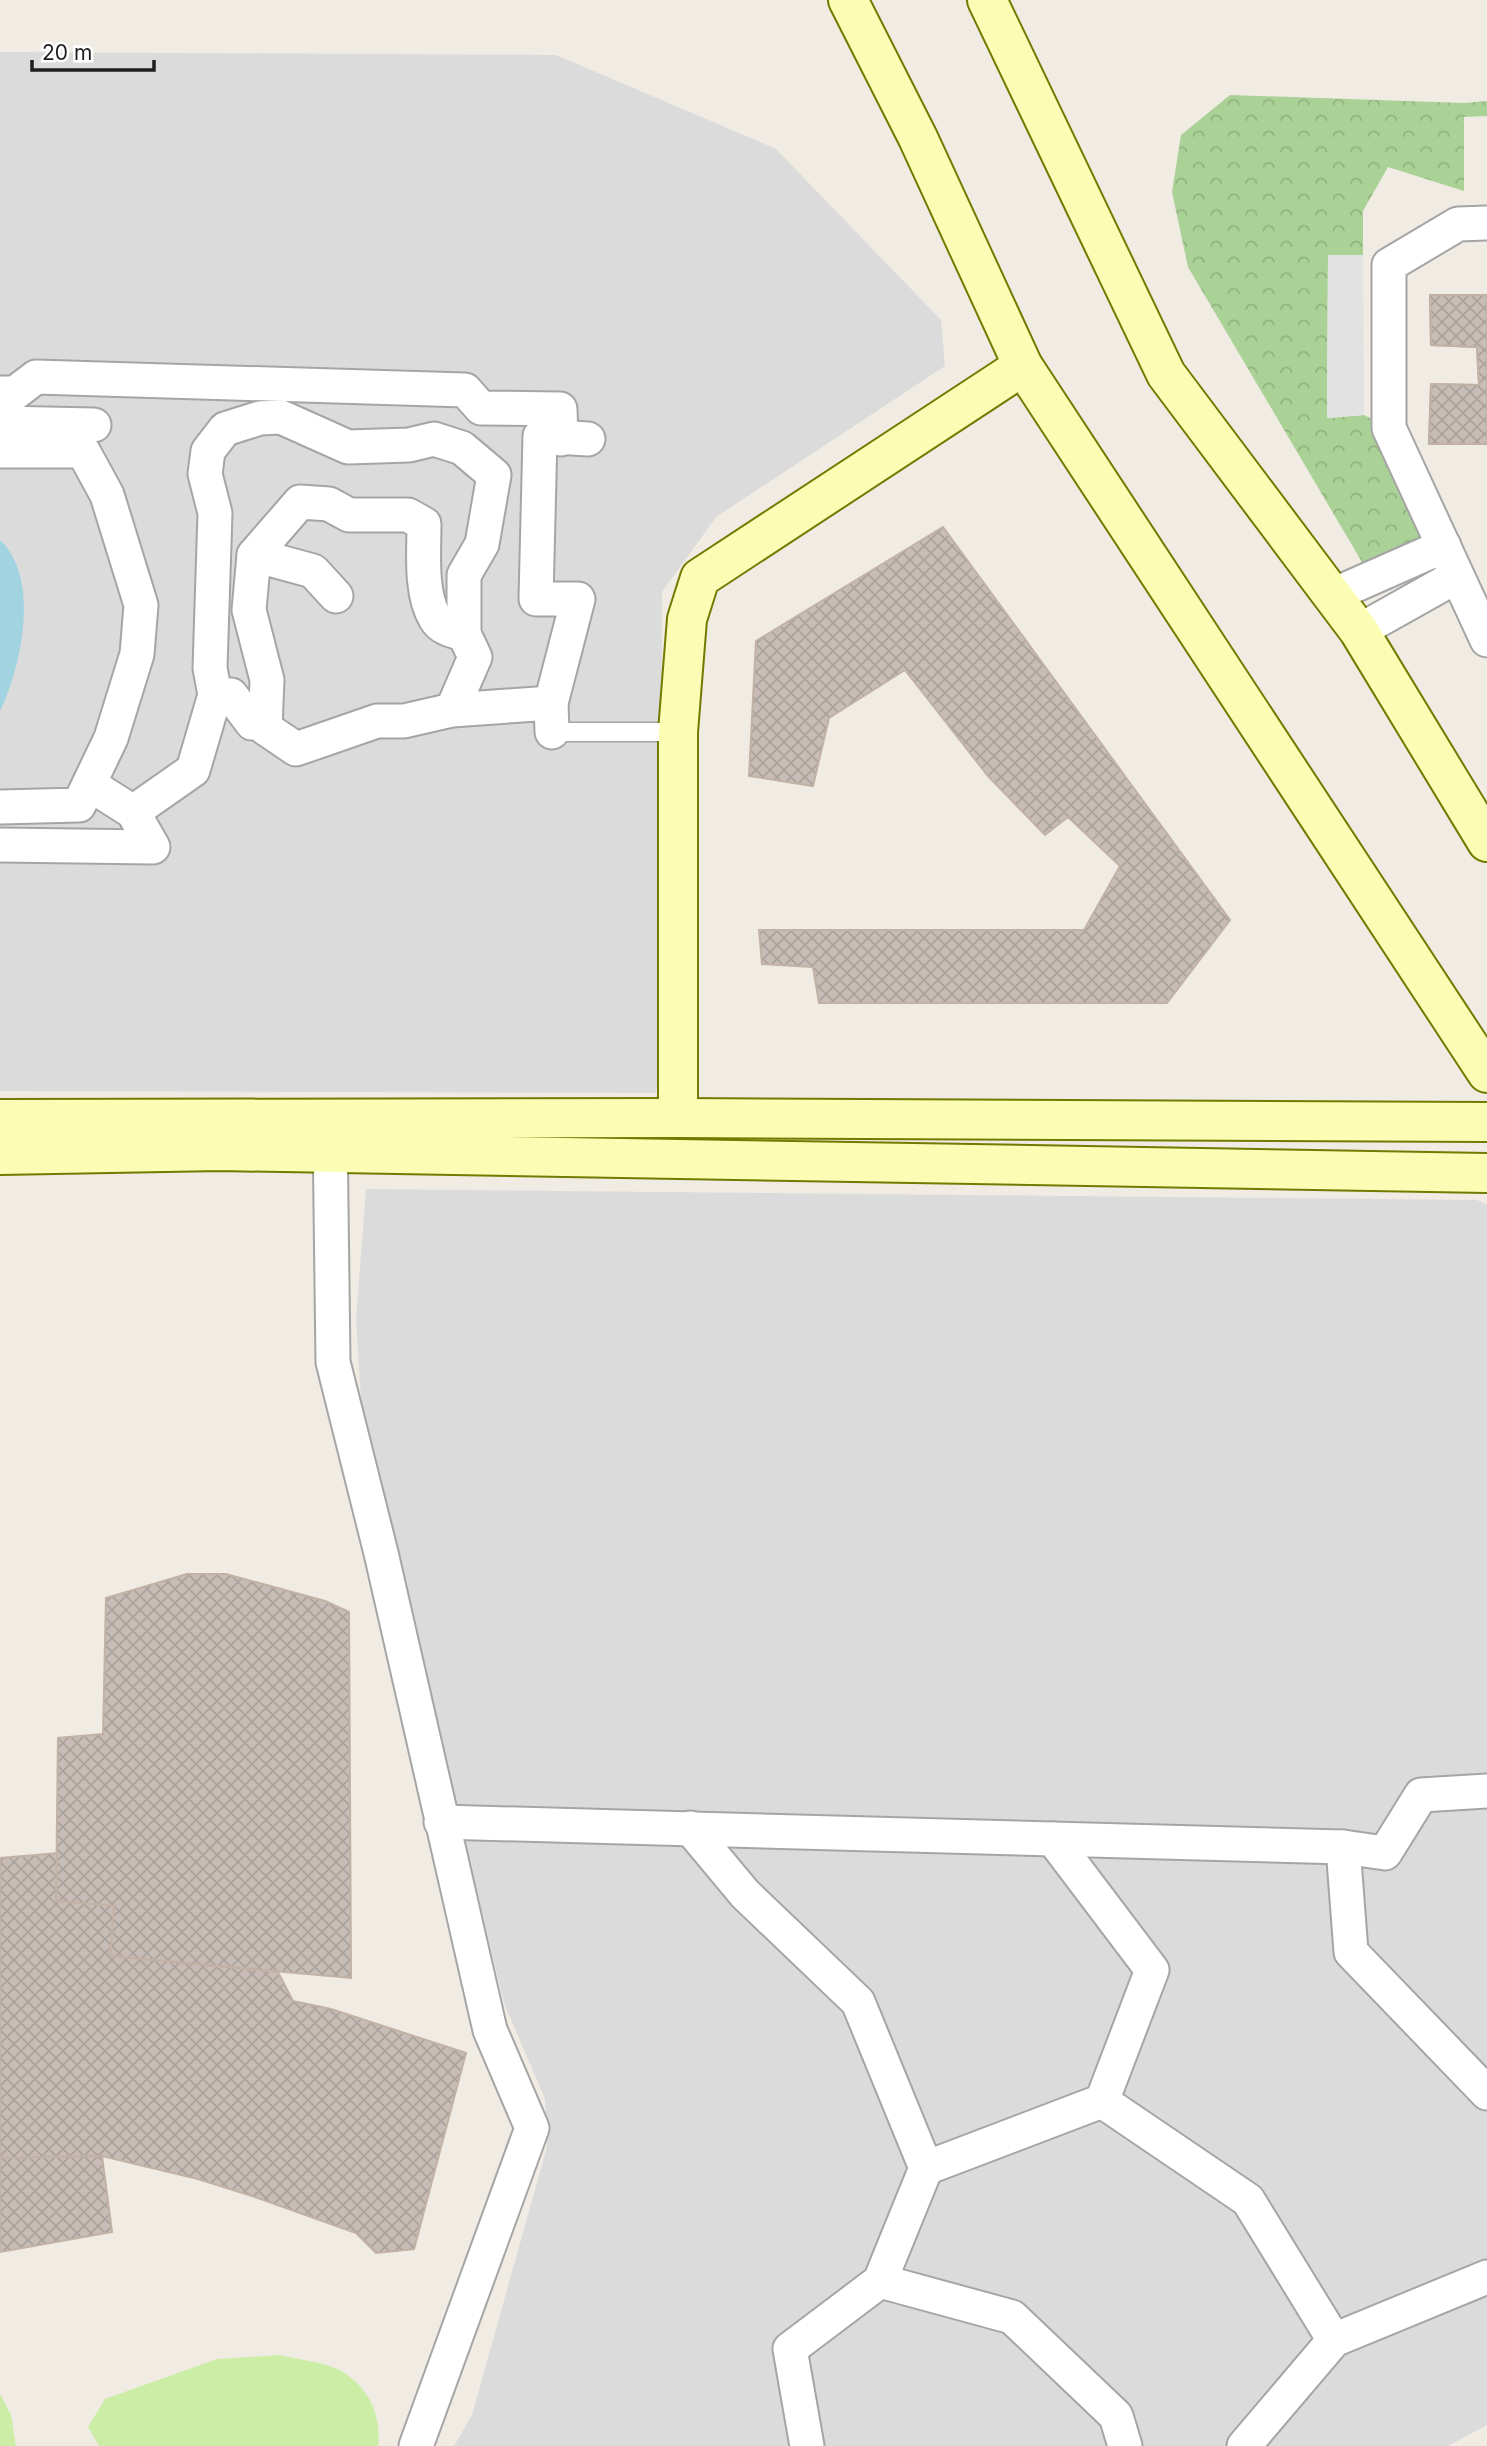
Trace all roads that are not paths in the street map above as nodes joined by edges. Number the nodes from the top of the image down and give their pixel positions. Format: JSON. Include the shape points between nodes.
{"nodes":[{"id":1,"x":848,"y":0,"type":"edge"},
{"id":2,"x":987,"y":0,"type":"edge"},
{"id":3,"x":1487,"y":223,"type":"edge"},
{"id":4,"x":1023,"y":366,"type":"junction"},
{"id":5,"x":0,"y":393,"type":"edge"},
{"id":6,"x":0,"y":424,"type":"edge"},
{"id":7,"x":94,"y":425,"type":"dead end"},
{"id":8,"x":0,"y":451,"type":"edge"},
{"id":9,"x":1444,"y":546,"type":"junction"},
{"id":10,"x":254,"y":555,"type":"junction"},
{"id":11,"x":1457,"y":576,"type":"junction"},
{"id":12,"x":1333,"y":595,"type":"junction"},
{"id":13,"x":336,"y":596,"type":"dead end"},
{"id":14,"x":1359,"y":631,"type":"junction"},
{"id":15,"x":464,"y":634,"type":"junction"},
{"id":16,"x":1487,"y":640,"type":"edge"},
{"id":17,"x":215,"y":695,"type":"junction"},
{"id":18,"x":452,"y":710,"type":"junction"},
{"id":19,"x":552,"y":718,"type":"junction"},
{"id":20,"x":265,"y":721,"type":"junction"},
{"id":21,"x":678,"y":732,"type":"junction"},
{"id":22,"x":89,"y":784,"type":"junction"},
{"id":23,"x":0,"y":807,"type":"edge"},
{"id":24,"x":133,"y":812,"type":"junction"},
{"id":25,"x":1487,"y":842,"type":"edge"},
{"id":26,"x":0,"y":845,"type":"edge"},
{"id":27,"x":1487,"y":1073,"type":"edge"},
{"id":28,"x":678,"y":1118,"type":"junction"},
{"id":29,"x":0,"y":1119,"type":"edge"},
{"id":30,"x":1487,"y":1122,"type":"edge"},
{"id":31,"x":330,"y":1136,"type":"junction"},
{"id":32,"x":0,"y":1155,"type":"edge"},
{"id":33,"x":1487,"y":1173,"type":"edge"},
{"id":34,"x":1487,"y":1791,"type":"edge"},
{"id":35,"x":441,"y":1822,"type":"junction"},
{"id":36,"x":690,"y":1828,"type":"junction"},
{"id":37,"x":1053,"y":1839,"type":"junction"},
{"id":38,"x":1343,"y":1847,"type":"junction"},
{"id":39,"x":1487,"y":2093,"type":"edge"},
{"id":40,"x":1102,"y":2101,"type":"junction"},
{"id":41,"x":926,"y":2168,"type":"junction"},
{"id":42,"x":1487,"y":2277,"type":"edge"},
{"id":43,"x":880,"y":2281,"type":"junction"},
{"id":44,"x":1334,"y":2340,"type":"junction"},
{"id":45,"x":416,"y":2446,"type":"edge"},
{"id":46,"x":807,"y":2446,"type":"edge"},
{"id":47,"x":1125,"y":2446,"type":"edge"},
{"id":48,"x":1244,"y":2446,"type":"edge"}],
"edges":[{"from":1,"to":4,"type":"street","via":[[918,138]]},
{"from":2,"to":12,"type":"street","via":[[1166,374]]},
{"from":3,"to":9,"type":"street","via":[[1458,224],[1389,265],[1389,428]]},
{"from":4,"to":21,"type":"street","via":[[700,578],[687,619]]},
{"from":4,"to":27,"type":"street"},
{"from":5,"to":19,"type":"street","via":[[15,393],[36,377],[465,390],[481,408],[560,409],[575,439],[540,436],[536,599],[578,599]]},
{"from":6,"to":7,"type":"street"},
{"from":8,"to":22,"type":"street","via":[[83,452],[107,495],[141,605],[138,653],[111,738]]},
{"from":9,"to":11,"type":"street"},
{"from":9,"to":12,"type":"street"},
{"from":10,"to":13,"type":"street","via":[[313,571]]},
{"from":10,"to":15,"type":"street","via":[[300,502],[329,504],[349,515],[408,515],[424,524],[428,592],[435,618],[445,629]]},
{"from":10,"to":20,"type":"street","via":[[249,610],[267,680]]},
{"from":11,"to":14,"type":"street"},
{"from":11,"to":16,"type":"street"},
{"from":12,"to":14,"type":"street"},
{"from":14,"to":25,"type":"street"},
{"from":15,"to":17,"type":"street","via":[[464,575],[482,544],[494,475],[462,448],[434,439],[410,445],[348,447],[281,417],[260,418],[225,429],[208,452],[205,474],[215,513],[211,668]]},
{"from":15,"to":18,"type":"street","via":[[475,657]]},
{"from":17,"to":20,"type":"street","via":[[231,695],[252,723]]},
{"from":17,"to":24,"type":"street","via":[[193,770]]},
{"from":18,"to":19,"type":"street"},
{"from":18,"to":20,"type":"street","via":[[404,721],[377,721],[296,749],[265,728]]},
{"from":19,"to":21,"type":"lane"},
{"from":21,"to":28,"type":"street"},
{"from":22,"to":23,"type":"street","via":[[79,805]]},
{"from":22,"to":24,"type":"street"},
{"from":24,"to":26,"type":"street","via":[[153,847]]},
{"from":28,"to":30,"type":"street"},
{"from":28,"to":31,"type":"street"},
{"from":29,"to":31,"type":"street"},
{"from":31,"to":32,"type":"street"},
{"from":31,"to":33,"type":"street"},
{"from":31,"to":35,"type":"street","via":[[333,1362]]},
{"from":34,"to":38,"type":"street","via":[[1422,1795],[1385,1853]]},
{"from":35,"to":36,"type":"street"},
{"from":35,"to":45,"type":"street","via":[[490,2030],[532,2128]]},
{"from":36,"to":37,"type":"street"},
{"from":36,"to":41,"type":"street","via":[[745,1894],[858,2002]]},
{"from":37,"to":38,"type":"street"},
{"from":37,"to":40,"type":"street","via":[[1152,1970]]},
{"from":38,"to":39,"type":"street","via":[[1351,1952]]},
{"from":40,"to":41,"type":"street"},
{"from":40,"to":44,"type":"street","via":[[1248,2200]]},
{"from":41,"to":43,"type":"street"},
{"from":42,"to":44,"type":"street"},
{"from":43,"to":46,"type":"street","via":[[790,2348]]},
{"from":43,"to":47,"type":"street","via":[[1012,2317],[1116,2416]]},
{"from":44,"to":48,"type":"street"}]}
